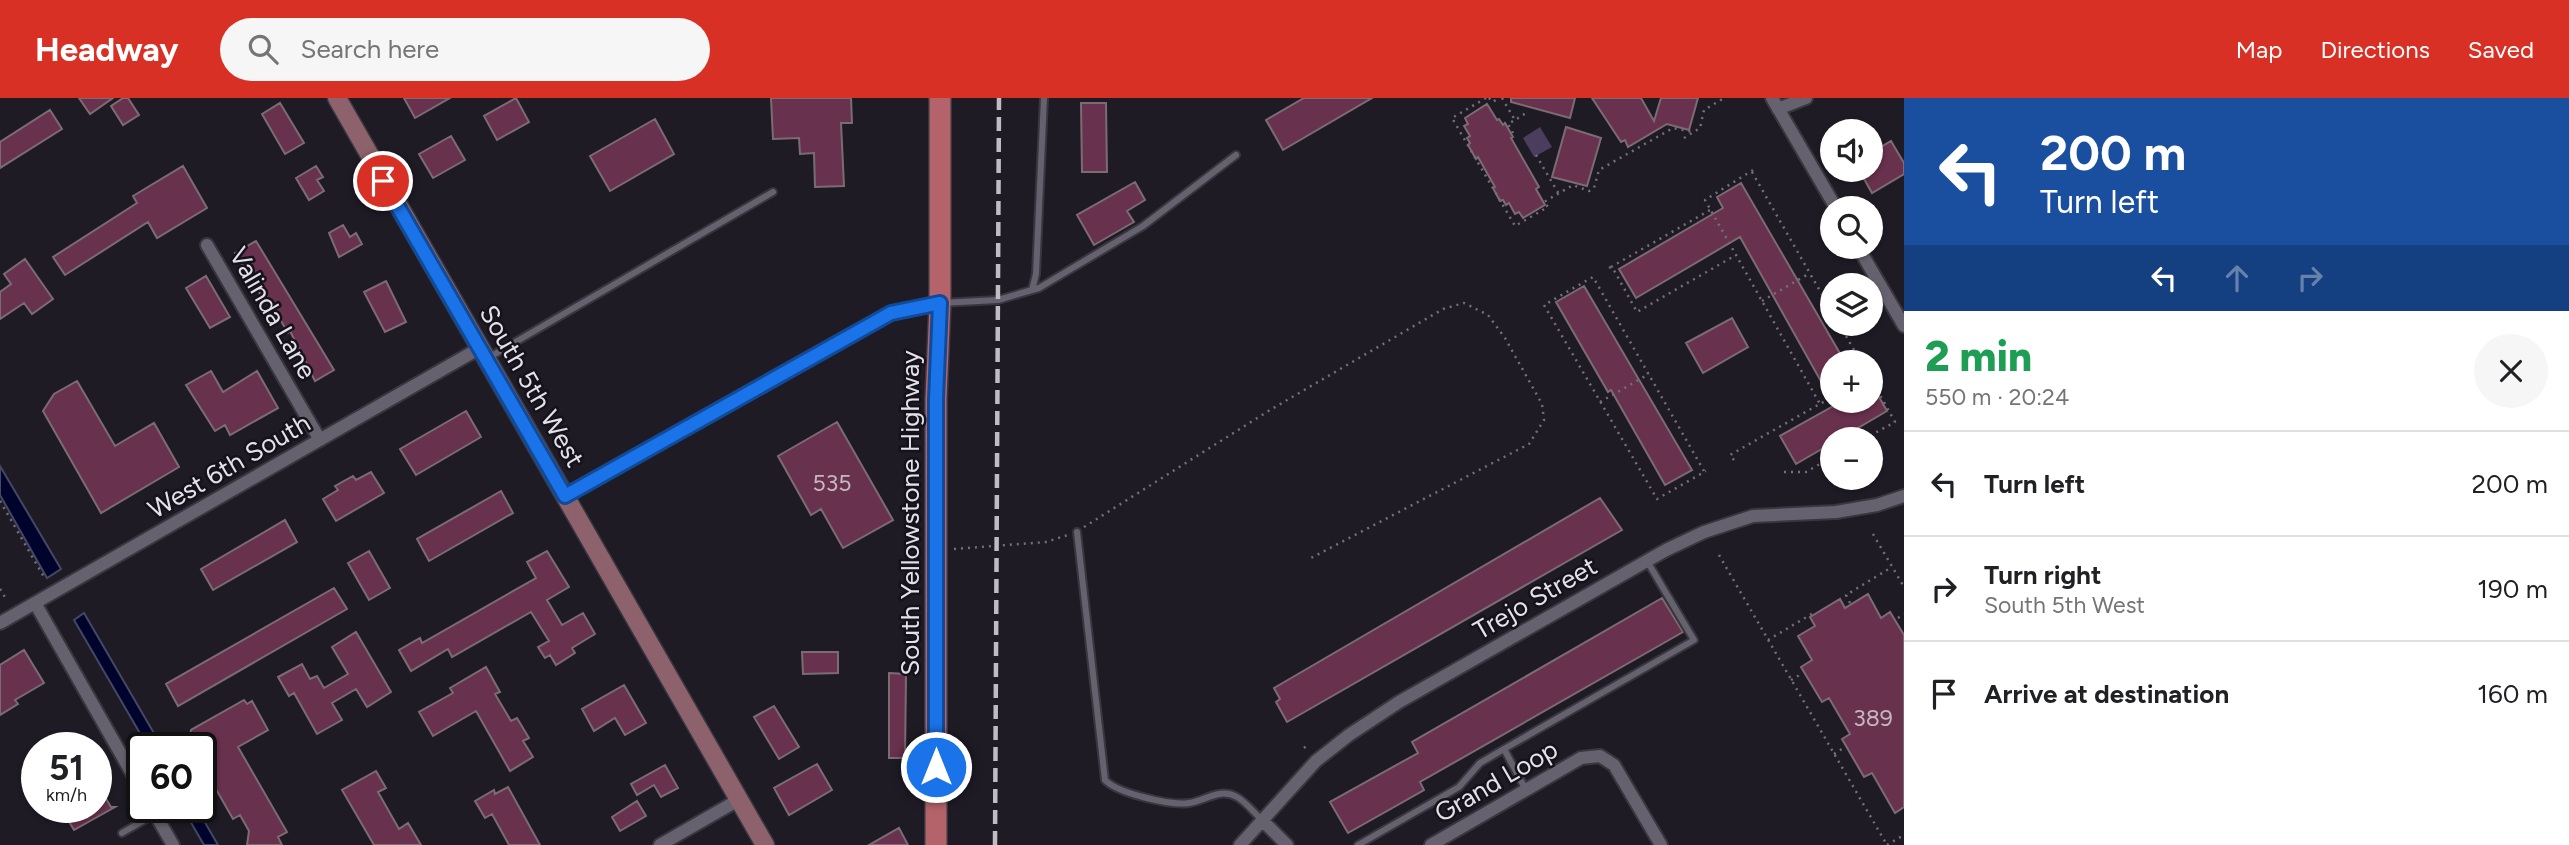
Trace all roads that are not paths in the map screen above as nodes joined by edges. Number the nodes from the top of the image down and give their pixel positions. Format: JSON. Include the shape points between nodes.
{"nodes":[{"id":1,"x":337,"y":98,"type":"edge"},
{"id":2,"x":940,"y":98,"type":"edge"},
{"id":3,"x":1044,"y":98,"type":"edge"},
{"id":4,"x":1806,"y":98,"type":"edge"},
{"id":5,"x":1775,"y":104,"type":"edge"},
{"id":6,"x":1236,"y":155,"type":"dead end"},
{"id":7,"x":773,"y":192,"type":"dead end"},
{"id":8,"x":1829,"y":196,"type":"edge"},
{"id":9,"x":207,"y":245,"type":"dead end"},
{"id":10,"x":1865,"y":259,"type":"edge"},
{"id":11,"x":1032,"y":290,"type":"junction"},
{"id":12,"x":1904,"y":295,"type":"edge"},
{"id":13,"x":940,"y":303,"type":"junction"},
{"id":14,"x":1891,"y":303,"type":"junction"},
{"id":15,"x":1904,"y":326,"type":"edge"},
{"id":16,"x":483,"y":354,"type":"junction"},
{"id":17,"x":320,"y":440,"type":"junction"},
{"id":18,"x":565,"y":496,"type":"junction"},
{"id":19,"x":1904,"y":496,"type":"edge"},
{"id":20,"x":1077,"y":532,"type":"road end"},
{"id":21,"x":1647,"y":561,"type":"junction"},
{"id":22,"x":35,"y":603,"type":"junction"},
{"id":23,"x":0,"y":623,"type":"edge"},
{"id":24,"x":1504,"y":748,"type":"junction"},
{"id":25,"x":126,"y":763,"type":"edge"},
{"id":26,"x":1526,"y":790,"type":"junction"},
{"id":27,"x":740,"y":799,"type":"junction"},
{"id":28,"x":1262,"y":820,"type":"junction"},
{"id":29,"x":136,"y":823,"type":"edge"},
{"id":30,"x":160,"y":823,"type":"edge"},
{"id":31,"x":122,"y":833,"type":"dead end"},
{"id":32,"x":173,"y":845,"type":"edge"},
{"id":33,"x":660,"y":845,"type":"edge"},
{"id":34,"x":765,"y":845,"type":"edge"},
{"id":35,"x":936,"y":845,"type":"edge"},
{"id":36,"x":1240,"y":845,"type":"edge"},
{"id":37,"x":1287,"y":845,"type":"edge"},
{"id":38,"x":1358,"y":845,"type":"edge"},
{"id":39,"x":1431,"y":845,"type":"edge"},
{"id":40,"x":1661,"y":845,"type":"edge"}],
"edges":[{"from":1,"to":16,"type":"street","name":"South 5th West"},
{"from":2,"to":13,"type":"main road","name":"South Yellowstone Highway"},
{"from":3,"to":11,"type":"lane"},
{"from":4,"to":5,"type":"street"},
{"from":5,"to":8,"type":"street"},
{"from":6,"to":11,"type":"lane","via":[[1143,226]]},
{"from":7,"to":16,"type":"lane"},
{"from":9,"to":17,"type":"street","name":"Valinda Lane"},
{"from":10,"to":14,"type":"street"},
{"from":11,"to":13,"type":"lane","via":[[998,300]]},
{"from":12,"to":14,"type":"street"},
{"from":13,"to":18,"type":"lane","via":[[891,313]]},
{"from":13,"to":35,"type":"main road","name":"South Yellowstone Highway"},
{"from":14,"to":15,"type":"street"},
{"from":16,"to":17,"type":"street","name":"West 6th South"},
{"from":16,"to":18,"type":"street","name":"South 5th West"},
{"from":17,"to":22,"type":"street","name":"West 6th South"},
{"from":18,"to":27,"type":"street","name":"South 5th West"},
{"from":19,"to":21,"type":"street","name":"Trejo Street","via":[[1836,512],[1744,519],[1704,532]]},
{"from":20,"to":28,"type":"lane","via":[[1105,780],[1167,802],[1189,804],[1217,794],[1237,796]]},
{"from":21,"to":24,"type":"lane","via":[[1694,640]]},
{"from":21,"to":28,"type":"street","name":"Trejo Street","via":[[1349,735],[1315,761]]},
{"from":22,"to":23,"type":"street","name":"West 6th South"},
{"from":22,"to":25,"type":"street"},
{"from":24,"to":26,"type":"lane"},
{"from":24,"to":38,"type":"lane","via":[[1480,763],[1459,787]]},
{"from":26,"to":39,"type":"street","name":"Grand Loop"},
{"from":26,"to":40,"type":"street","name":"Grand Loop","via":[[1581,758],[1600,756],[1614,765]]},
{"from":27,"to":33,"type":"street"},
{"from":27,"to":34,"type":"street","name":"South 5th West"},
{"from":28,"to":36,"type":"street","name":"Trejo Street"},
{"from":28,"to":37,"type":"street"},
{"from":29,"to":31,"type":"lane"},
{"from":30,"to":32,"type":"street"}]}
